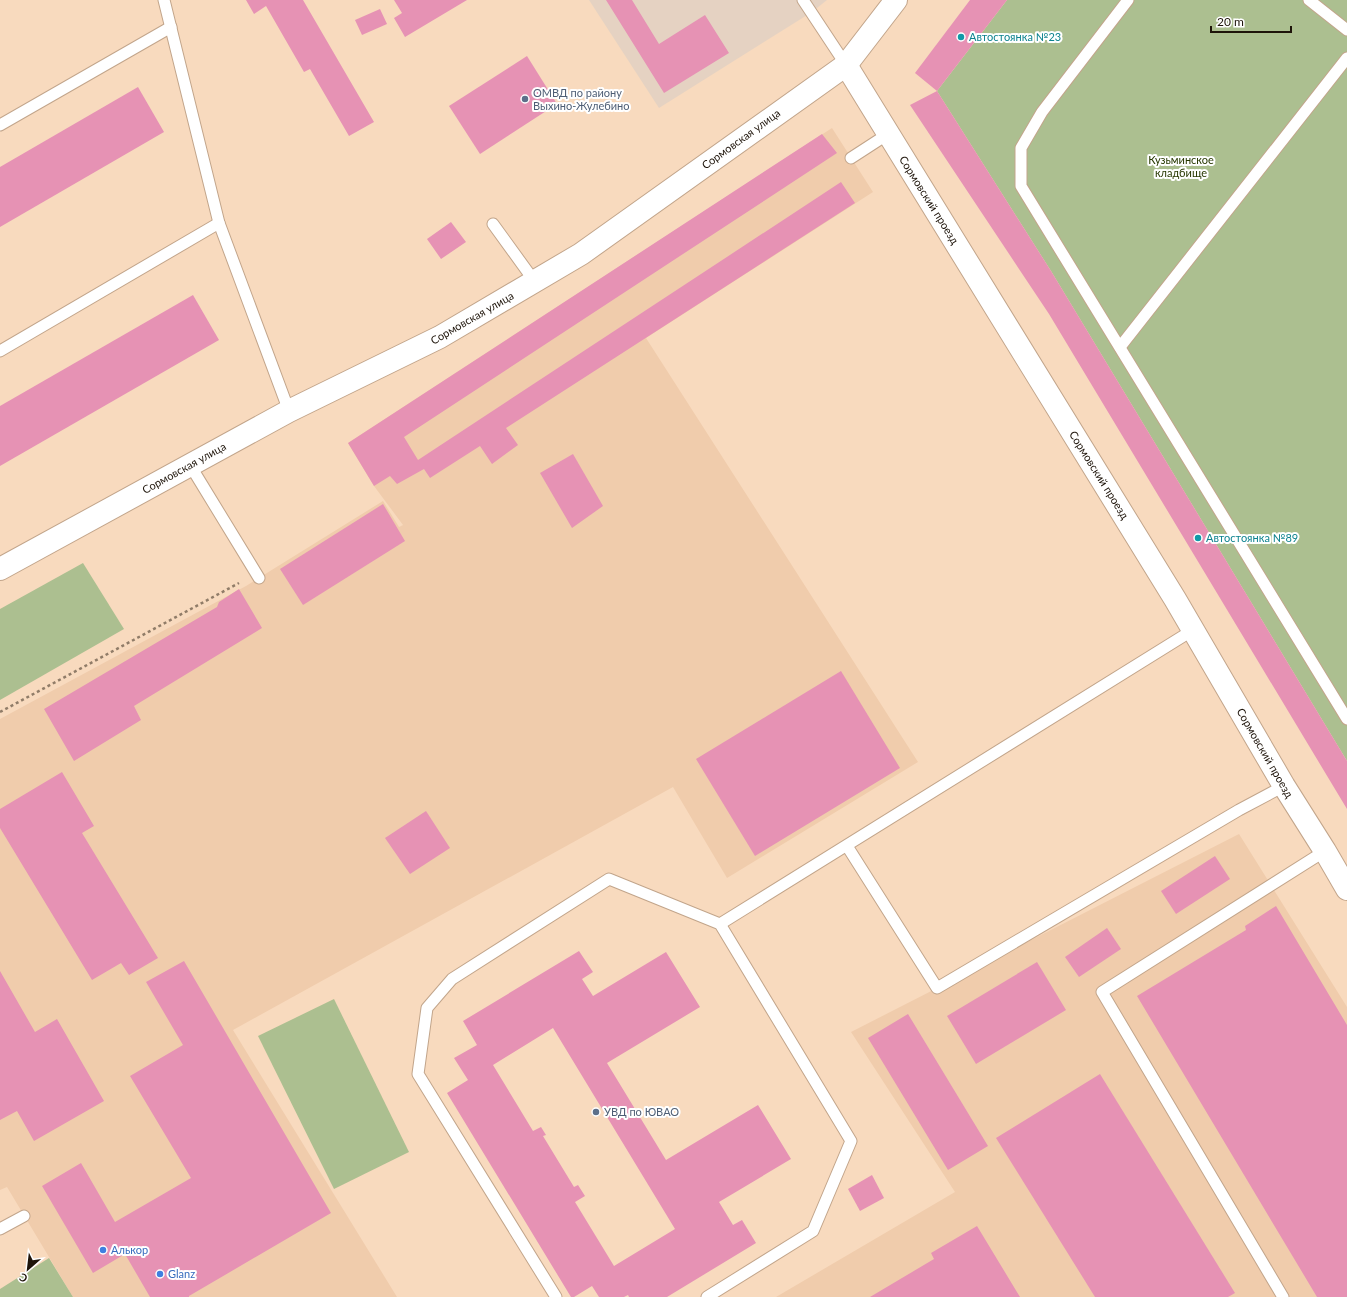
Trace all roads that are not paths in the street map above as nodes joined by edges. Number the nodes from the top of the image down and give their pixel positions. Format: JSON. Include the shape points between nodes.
{"nodes":[{"id":1,"x":164,"y":0,"type":"edge"},
{"id":2,"x":804,"y":0,"type":"edge"},
{"id":3,"x":896,"y":0,"type":"edge"},
{"id":4,"x":1128,"y":0,"type":"edge"},
{"id":5,"x":1309,"y":0,"type":"edge"},
{"id":6,"x":171,"y":27,"type":"junction"},
{"id":7,"x":1347,"y":30,"type":"edge"},
{"id":8,"x":1347,"y":58,"type":"edge"},
{"id":9,"x":846,"y":65,"type":"junction"},
{"id":10,"x":0,"y":126,"type":"edge"},
{"id":11,"x":888,"y":134,"type":"junction"},
{"id":12,"x":851,"y":158,"type":"dead end"},
{"id":13,"x":219,"y":223,"type":"junction"},
{"id":14,"x":493,"y":224,"type":"dead end"},
{"id":15,"x":535,"y":282,"type":"junction"},
{"id":16,"x":1120,"y":347,"type":"junction"},
{"id":17,"x":0,"y":351,"type":"edge"},
{"id":18,"x":289,"y":411,"type":"junction"},
{"id":19,"x":190,"y":465,"type":"junction"},
{"id":20,"x":0,"y":569,"type":"edge"},
{"id":21,"x":258,"y":576,"type":"road end"},
{"id":22,"x":1193,"y":630,"type":"junction"},
{"id":23,"x":1347,"y":719,"type":"edge"},
{"id":24,"x":1284,"y":786,"type":"junction"},
{"id":25,"x":847,"y":846,"type":"junction"},
{"id":26,"x":1325,"y":851,"type":"junction"},
{"id":27,"x":1347,"y":889,"type":"edge"},
{"id":28,"x":720,"y":924,"type":"junction"},
{"id":29,"x":24,"y":1216,"type":"dead end"},
{"id":30,"x":0,"y":1229,"type":"edge"},
{"id":31,"x":556,"y":1297,"type":"edge"},
{"id":32,"x":707,"y":1297,"type":"edge"},
{"id":33,"x":1283,"y":1297,"type":"edge"}],
"edges":[{"from":1,"to":6,"type":"lane"},
{"from":2,"to":9,"type":"lane"},
{"from":3,"to":9,"type":"street","name":"Сормовская улица"},
{"from":4,"to":16,"type":"lane","via":[[1042,112],[1021,148],[1021,186]]},
{"from":5,"to":7,"type":"lane"},
{"from":6,"to":10,"type":"lane"},
{"from":6,"to":13,"type":"lane"},
{"from":8,"to":16,"type":"lane"},
{"from":9,"to":11,"type":"street","name":"Сормовский проезд"},
{"from":9,"to":15,"type":"street","name":"Сормовская улица","via":[[582,254]]},
{"from":11,"to":12,"type":"lane"},
{"from":11,"to":22,"type":"street","name":"Сормовский проезд"},
{"from":13,"to":17,"type":"lane"},
{"from":13,"to":18,"type":"lane"},
{"from":14,"to":15,"type":"lane"},
{"from":15,"to":18,"type":"street","name":"Сормовская улица","via":[[440,337]]},
{"from":16,"to":23,"type":"lane"},
{"from":18,"to":19,"type":"street","name":"Сормовская улица"},
{"from":19,"to":20,"type":"street","name":"Сормовская улица"},
{"from":19,"to":21,"type":"lane"},
{"from":22,"to":24,"type":"street","name":"Сормовский проезд"},
{"from":22,"to":25,"type":"lane"},
{"from":24,"to":25,"type":"lane","via":[[937,988]]},
{"from":24,"to":26,"type":"street","name":"Сормовский проезд"},
{"from":25,"to":28,"type":"lane"},
{"from":26,"to":27,"type":"street","name":"Сормовский проезд"},
{"from":26,"to":33,"type":"lane","via":[[1102,992]]},
{"from":28,"to":31,"type":"lane","via":[[609,879],[452,979],[426,1008],[418,1074]]},
{"from":28,"to":32,"type":"lane","via":[[851,1141],[813,1231]]},
{"from":29,"to":30,"type":"lane"}]}
